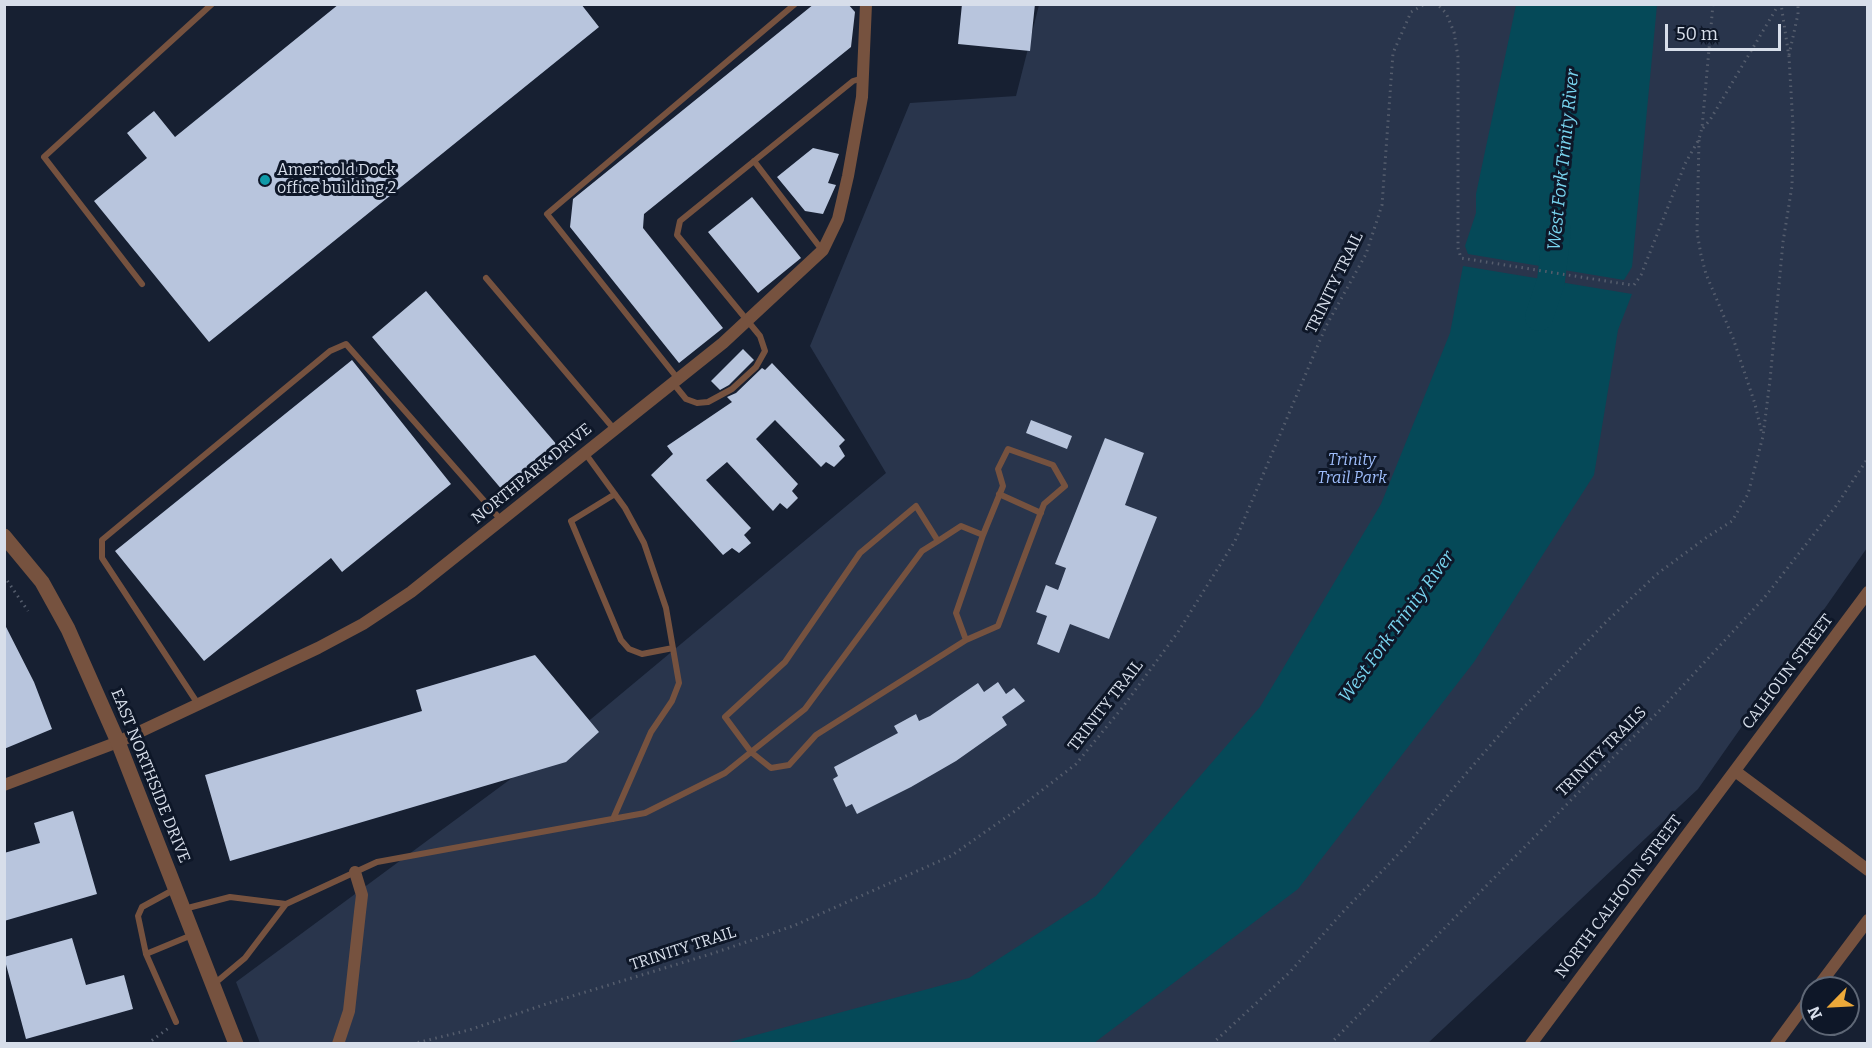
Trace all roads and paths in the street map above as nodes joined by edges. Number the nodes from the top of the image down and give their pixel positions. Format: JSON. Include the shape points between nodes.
{"nodes":[{"id":1,"x":212,"y":4,"type":"edge"},
{"id":2,"x":795,"y":4,"type":"edge"},
{"id":3,"x":866,"y":4,"type":"edge"},
{"id":4,"x":1425,"y":4,"type":"edge"},
{"id":5,"x":1713,"y":4,"type":"edge"},
{"id":6,"x":1780,"y":4,"type":"edge"},
{"id":7,"x":1798,"y":4,"type":"edge"},
{"id":8,"x":1436,"y":5,"type":"edge"},
{"id":9,"x":1788,"y":57,"type":"junction"},
{"id":10,"x":863,"y":78,"type":"junction"},
{"id":11,"x":1702,"y":128,"type":"junction"},
{"id":12,"x":1699,"y":139,"type":"junction"},
{"id":13,"x":754,"y":161,"type":"junction"},
{"id":14,"x":823,"y":250,"type":"junction"},
{"id":15,"x":486,"y":278,"type":"dead end"},
{"id":16,"x":142,"y":284,"type":"dead end"},
{"id":17,"x":747,"y":321,"type":"junction"},
{"id":18,"x":675,"y":381,"type":"junction"},
{"id":19,"x":614,"y":429,"type":"junction"},
{"id":20,"x":1763,"y":436,"type":"junction"},
{"id":21,"x":585,"y":453,"type":"junction"},
{"id":22,"x":1868,"y":458,"type":"edge"},
{"id":23,"x":615,"y":494,"type":"junction"},
{"id":24,"x":999,"y":494,"type":"junction"},
{"id":25,"x":1041,"y":513,"type":"junction"},
{"id":26,"x":501,"y":520,"type":"junction"},
{"id":27,"x":983,"y":535,"type":"junction"},
{"id":28,"x":4,"y":536,"type":"edge"},
{"id":29,"x":938,"y":541,"type":"junction"},
{"id":30,"x":4,"y":576,"type":"edge"},
{"id":31,"x":1868,"y":592,"type":"edge"},
{"id":32,"x":28,"y":610,"type":"dead end"},
{"id":33,"x":966,"y":640,"type":"junction"},
{"id":34,"x":673,"y":648,"type":"junction"},
{"id":35,"x":198,"y":704,"type":"junction"},
{"id":36,"x":118,"y":742,"type":"junction"},
{"id":37,"x":751,"y":752,"type":"junction"},
{"id":38,"x":1735,"y":771,"type":"junction"},
{"id":39,"x":4,"y":784,"type":"edge"},
{"id":40,"x":613,"y":819,"type":"junction"},
{"id":41,"x":1868,"y":870,"type":"edge"},
{"id":42,"x":356,"y":872,"type":"junction"},
{"id":43,"x":176,"y":889,"type":"junction"},
{"id":44,"x":285,"y":904,"type":"junction"},
{"id":45,"x":184,"y":909,"type":"junction"},
{"id":46,"x":1868,"y":920,"type":"edge"},
{"id":47,"x":194,"y":934,"type":"junction"},
{"id":48,"x":146,"y":954,"type":"junction"},
{"id":49,"x":1826,"y":976,"type":"edge"},
{"id":50,"x":213,"y":984,"type":"junction"},
{"id":51,"x":1800,"y":1011,"type":"edge"},
{"id":52,"x":176,"y":1022,"type":"joint"},
{"id":53,"x":147,"y":1044,"type":"edge"},
{"id":54,"x":236,"y":1044,"type":"edge"},
{"id":55,"x":338,"y":1044,"type":"edge"},
{"id":56,"x":412,"y":1044,"type":"edge"},
{"id":57,"x":1212,"y":1044,"type":"edge"},
{"id":58,"x":1330,"y":1044,"type":"edge"},
{"id":59,"x":1530,"y":1044,"type":"edge"},
{"id":60,"x":1776,"y":1044,"type":"edge"}],
"edges":[{"from":1,"to":16,"type":"lane","via":[[44,157]]},
{"from":2,"to":18,"type":"lane","via":[[547,214]]},
{"from":3,"to":10,"type":"street","name":"NORTHPARK DRIVE"},
{"from":4,"to":56,"type":"path","name":"TRINITY TRAIL","via":[[1411,12],[1393,53],[1382,205],[1366,254],[1326,326],[1235,541],[1178,632],[1076,764],[951,856],[793,926],[469,1030]]},
{"from":5,"to":11,"type":"path"},
{"from":6,"to":9,"type":"path"},
{"from":6,"to":11,"type":"path"},
{"from":7,"to":9,"type":"path"},
{"from":8,"to":12,"type":"path","via":[[1446,13],[1458,57],[1461,258],[1634,285]]},
{"from":9,"to":20,"type":"path","via":[[1792,186]]},
{"from":10,"to":13,"type":"lane","via":[[853,81]]},
{"from":10,"to":14,"type":"street","name":"NORTHPARK DRIVE","via":[[848,176],[838,219]]},
{"from":11,"to":12,"type":"path"},
{"from":12,"to":20,"type":"path","via":[[1697,232],[1701,255],[1733,338]]},
{"from":13,"to":14,"type":"lane"},
{"from":13,"to":17,"type":"lane","via":[[680,221],[677,235]]},
{"from":14,"to":17,"type":"street","name":"NORTHPARK DRIVE"},
{"from":15,"to":19,"type":"lane"},
{"from":17,"to":18,"type":"street","name":"NORTHPARK DRIVE"},
{"from":17,"to":18,"type":"lane","via":[[760,336],[765,351],[756,367],[732,389],[708,402],[697,403],[686,399]]},
{"from":18,"to":19,"type":"street","name":"NORTHPARK DRIVE"},
{"from":19,"to":21,"type":"street","name":"NORTHPARK DRIVE"},
{"from":20,"to":57,"type":"path","via":[[1748,494],[1732,521],[1658,574],[1606,621],[1521,710],[1408,844],[1290,972]]},
{"from":21,"to":23,"type":"lane"},
{"from":21,"to":26,"type":"street","name":"NORTHPARK DRIVE"},
{"from":22,"to":58,"type":"path","name":"TRINITY TRAILS","via":[[1836,506],[1757,606],[1663,707]]},
{"from":23,"to":34,"type":"lane","via":[[644,543],[666,608]]},
{"from":23,"to":34,"type":"lane","via":[[571,521],[621,640],[629,650],[642,654]]},
{"from":24,"to":25,"type":"lane"},
{"from":24,"to":25,"type":"lane","via":[[1003,486],[998,469],[1008,448],[1053,465],[1065,486],[1044,504]]},
{"from":24,"to":27,"type":"lane"},
{"from":25,"to":33,"type":"lane","via":[[998,626]]},
{"from":26,"to":35,"type":"street","name":"NORTHPARK DRIVE","via":[[411,592],[363,624]]},
{"from":26,"to":35,"type":"lane","via":[[346,344],[330,351],[102,540],[102,558]]},
{"from":27,"to":29,"type":"lane","via":[[961,526]]},
{"from":27,"to":33,"type":"lane","via":[[956,613]]},
{"from":28,"to":36,"type":"street","name":"EAST NORTHSIDE DRIVE","via":[[42,582],[68,629]]},
{"from":29,"to":37,"type":"lane","via":[[922,551],[805,709]]},
{"from":29,"to":37,"type":"lane","via":[[916,506],[860,553],[784,662],[725,717]]},
{"from":30,"to":32,"type":"path"},
{"from":31,"to":38,"type":"street","name":"CALHOUN STREET"},
{"from":33,"to":37,"type":"lane","via":[[816,735],[789,765],[771,768]]},
{"from":34,"to":40,"type":"lane","via":[[679,683],[651,732]]},
{"from":35,"to":36,"type":"street","name":"NORTHPARK DRIVE"},
{"from":36,"to":39,"type":"street","name":"NORTHPARK DRIVE"},
{"from":36,"to":43,"type":"street","name":"EAST NORTHSIDE DRIVE"},
{"from":37,"to":40,"type":"lane","via":[[725,773],[645,813]]},
{"from":38,"to":41,"type":"street"},
{"from":38,"to":59,"type":"street","name":"NORTH CALHOUN STREET"},
{"from":40,"to":42,"type":"lane","via":[[377,862]]},
{"from":42,"to":44,"type":"lane"},
{"from":42,"to":55,"type":"street","via":[[362,895],[349,1011]]},
{"from":43,"to":45,"type":"street","name":"EAST NORTHSIDE DRIVE"},
{"from":43,"to":48,"type":"lane","via":[[142,907],[138,916]]},
{"from":44,"to":45,"type":"lane","via":[[230,897]]},
{"from":44,"to":50,"type":"lane","via":[[245,958]]},
{"from":45,"to":47,"type":"street","name":"EAST NORTHSIDE DRIVE"},
{"from":46,"to":49,"type":"street"},
{"from":47,"to":48,"type":"lane"},
{"from":47,"to":50,"type":"street","name":"EAST NORTHSIDE DRIVE"},
{"from":48,"to":52,"type":"lane"},
{"from":50,"to":54,"type":"street","name":"EAST NORTHSIDE DRIVE"},
{"from":51,"to":60,"type":"street"},
{"from":52,"to":53,"type":"path"}]}
